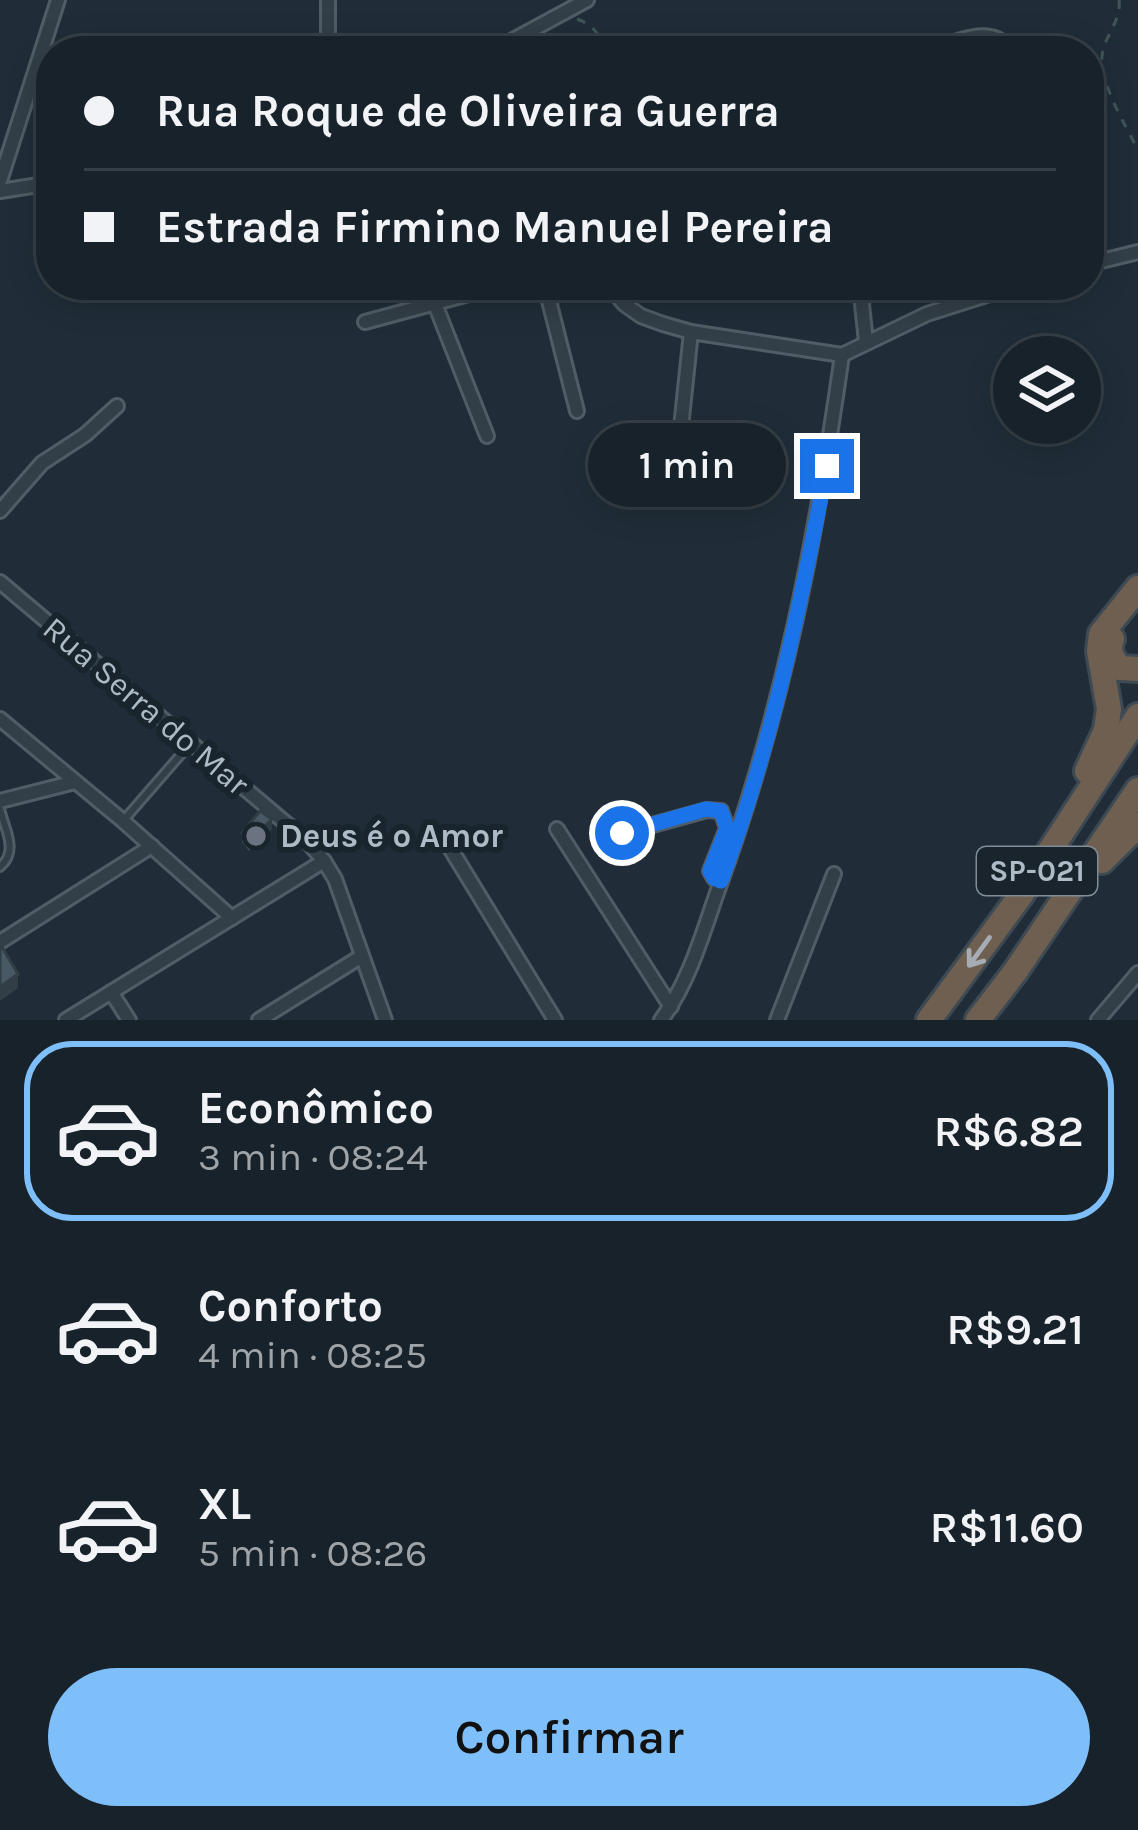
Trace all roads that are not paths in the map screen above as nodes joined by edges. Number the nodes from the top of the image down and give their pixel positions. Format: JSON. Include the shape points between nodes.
{"nodes":[{"id":1,"x":58,"y":0,"type":"edge"},
{"id":2,"x":328,"y":0,"type":"edge"},
{"id":3,"x":587,"y":0,"type":"edge"},
{"id":4,"x":46,"y":36,"type":"edge"},
{"id":5,"x":328,"y":36,"type":"edge"},
{"id":6,"x":520,"y":36,"type":"edge"},
{"id":7,"x":36,"y":64,"type":"edge"},
{"id":8,"x":32,"y":76,"type":"junction"},
{"id":9,"x":36,"y":76,"type":"edge"},
{"id":10,"x":0,"y":181,"type":"edge"},
{"id":11,"x":36,"y":185,"type":"edge"},
{"id":12,"x":0,"y":190,"type":"edge"},
{"id":13,"x":1138,"y":252,"type":"edge"},
{"id":14,"x":1104,"y":261,"type":"edge"},
{"id":15,"x":447,"y":300,"type":"edge"},
{"id":16,"x":549,"y":300,"type":"edge"},
{"id":17,"x":621,"y":300,"type":"edge"},
{"id":18,"x":862,"y":300,"type":"edge"},
{"id":19,"x":971,"y":300,"type":"edge"},
{"id":20,"x":434,"y":304,"type":"junction"},
{"id":21,"x":365,"y":322,"type":"dead end"},
{"id":22,"x":691,"y":332,"type":"junction"},
{"id":23,"x":866,"y":342,"type":"junction"},
{"id":24,"x":842,"y":355,"type":"junction"},
{"id":25,"x":117,"y":406,"type":"dead end"},
{"id":26,"x":577,"y":411,"type":"dead end"},
{"id":27,"x":487,"y":436,"type":"dead end"},
{"id":28,"x":680,"y":437,"type":"dead end"},
{"id":29,"x":0,"y":511,"type":"edge"},
{"id":30,"x":0,"y":582,"type":"edge"},
{"id":31,"x":7,"y":595,"type":"edge"},
{"id":32,"x":1132,"y":596,"type":"edge"},
{"id":33,"x":1138,"y":668,"type":"edge"},
{"id":34,"x":1138,"y":716,"type":"edge"},
{"id":35,"x":0,"y":719,"type":"edge"},
{"id":36,"x":190,"y":744,"type":"junction"},
{"id":37,"x":75,"y":782,"type":"junction"},
{"id":38,"x":1138,"y":790,"type":"edge"},
{"id":39,"x":0,"y":805,"type":"edge"},
{"id":40,"x":123,"y":821,"type":"junction"},
{"id":41,"x":1138,"y":825,"type":"edge"},
{"id":42,"x":556,"y":829,"type":"dead end"},
{"id":43,"x":622,"y":833,"type":"dead end"},
{"id":44,"x":1061,"y":834,"type":"junction"},
{"id":45,"x":447,"y":843,"type":"dead end"},
{"id":46,"x":152,"y":846,"type":"junction"},
{"id":47,"x":324,"y":861,"type":"junction"},
{"id":48,"x":0,"y":867,"type":"edge"},
{"id":49,"x":1084,"y":872,"type":"junction"},
{"id":50,"x":834,"y":874,"type":"dead end"},
{"id":51,"x":721,"y":881,"type":"junction"},
{"id":52,"x":232,"y":918,"type":"junction"},
{"id":53,"x":0,"y":942,"type":"edge"},
{"id":54,"x":362,"y":956,"type":"junction"},
{"id":55,"x":1138,"y":973,"type":"edge"},
{"id":56,"x":110,"y":992,"type":"junction"},
{"id":57,"x":671,"y":1006,"type":"junction"},
{"id":58,"x":66,"y":1020,"type":"edge"},
{"id":59,"x":129,"y":1020,"type":"edge"},
{"id":60,"x":260,"y":1020,"type":"edge"},
{"id":61,"x":385,"y":1020,"type":"edge"},
{"id":62,"x":555,"y":1020,"type":"edge"},
{"id":63,"x":661,"y":1020,"type":"edge"},
{"id":64,"x":777,"y":1020,"type":"edge"},
{"id":65,"x":929,"y":1020,"type":"edge"},
{"id":66,"x":977,"y":1020,"type":"edge"},
{"id":67,"x":1098,"y":1020,"type":"edge"}],
"edges":[{"from":1,"to":4,"type":"street"},
{"from":2,"to":5,"type":"street"},
{"from":3,"to":6,"type":"street"},
{"from":7,"to":8,"type":"street"},
{"from":8,"to":9,"type":"street"},
{"from":8,"to":10,"type":"street"},
{"from":11,"to":12,"type":"street"},
{"from":13,"to":14,"type":"street"},
{"from":15,"to":20,"type":"street"},
{"from":16,"to":26,"type":"street"},
{"from":17,"to":22,"type":"street","via":[[641,316]]},
{"from":18,"to":23,"type":"street"},
{"from":19,"to":23,"type":"street"},
{"from":20,"to":21,"type":"street"},
{"from":20,"to":27,"type":"street"},
{"from":22,"to":24,"type":"street"},
{"from":22,"to":28,"type":"street"},
{"from":23,"to":24,"type":"street"},
{"from":24,"to":51,"type":"street","via":[[793,643]]},
{"from":25,"to":29,"type":"street","via":[[42,463]]},
{"from":30,"to":31,"type":"street","name":"Rua Serra do Mar"},
{"from":31,"to":36,"type":"street","name":"Rua Serra do Mar"},
{"from":32,"to":33,"type":"highway","via":[[1109,645],[1120,668]]},
{"from":32,"to":44,"type":"highway","via":[[1102,634],[1106,730]]},
{"from":34,"to":44,"type":"highway","number":"SP-021"},
{"from":35,"to":37,"type":"street"},
{"from":36,"to":40,"type":"lane"},
{"from":36,"to":47,"type":"street","name":"Rua Serra do Mar"},
{"from":37,"to":39,"type":"street"},
{"from":37,"to":40,"type":"street"},
{"from":38,"to":49,"type":"highway","number":"SP-021"},
{"from":39,"to":48,"type":"lane","via":[[11,852]]},
{"from":40,"to":46,"type":"street"},
{"from":41,"to":49,"type":"highway"},
{"from":42,"to":57,"type":"street"},
{"from":43,"to":51,"type":"street","via":[[721,811],[727,828],[710,871]]},
{"from":44,"to":65,"type":"highway","number":"SP-021","one_way":true},
{"from":45,"to":62,"type":"street"},
{"from":46,"to":52,"type":"street"},
{"from":46,"to":53,"type":"street"},
{"from":47,"to":52,"type":"street"},
{"from":47,"to":54,"type":"street","name":"Rua Serra do Mar"},
{"from":49,"to":66,"type":"highway","number":"SP-021"},
{"from":50,"to":64,"type":"street"},
{"from":51,"to":57,"type":"street"},
{"from":52,"to":56,"type":"street"},
{"from":54,"to":60,"type":"street"},
{"from":54,"to":61,"type":"street","name":"Rua Serra do Mar"},
{"from":55,"to":67,"type":"street"},
{"from":56,"to":58,"type":"street"},
{"from":56,"to":59,"type":"street"},
{"from":57,"to":63,"type":"street"}]}
